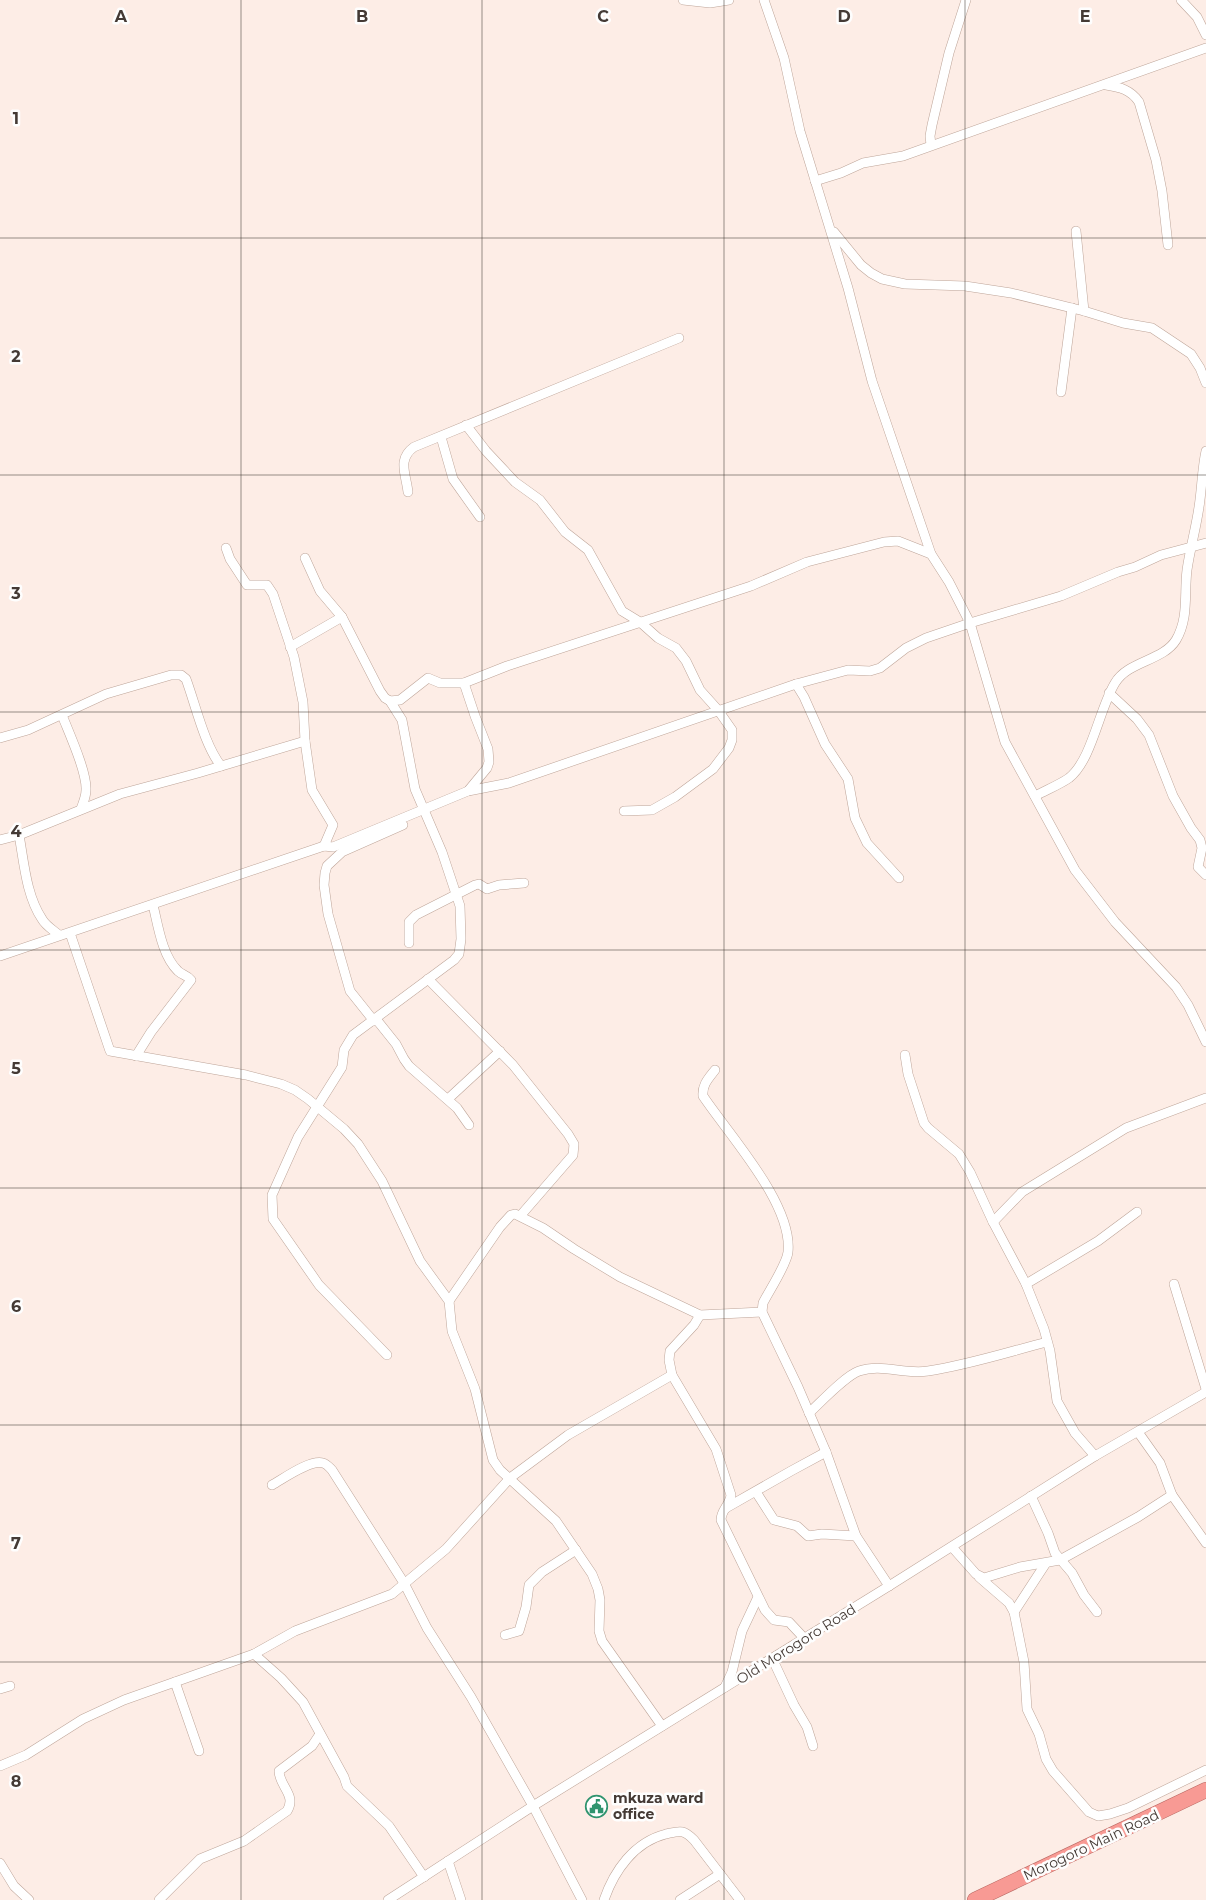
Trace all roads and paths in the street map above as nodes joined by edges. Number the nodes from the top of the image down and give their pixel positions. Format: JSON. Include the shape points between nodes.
{"nodes":[{"id":1,"x":683,"y":0,"type":"edge"},
{"id":2,"x":729,"y":0,"type":"edge"},
{"id":3,"x":764,"y":0,"type":"edge"},
{"id":4,"x":966,"y":0,"type":"edge"},
{"id":5,"x":1181,"y":0,"type":"edge"},
{"id":6,"x":1206,"y":35,"type":"edge"},
{"id":7,"x":1206,"y":48,"type":"edge"},
{"id":8,"x":1103,"y":84,"type":"junction"},
{"id":9,"x":931,"y":145,"type":"junction"},
{"id":10,"x":815,"y":181,"type":"junction"},
{"id":11,"x":830,"y":228,"type":"junction"},
{"id":12,"x":1076,"y":231,"type":"dead end"},
{"id":13,"x":1168,"y":245,"type":"dead end"},
{"id":14,"x":1072,"y":308,"type":"junction"},
{"id":15,"x":1084,"y":311,"type":"junction"},
{"id":16,"x":679,"y":338,"type":"dead end"},
{"id":17,"x":1206,"y":383,"type":"edge"},
{"id":18,"x":1061,"y":392,"type":"dead end"},
{"id":19,"x":466,"y":425,"type":"junction"},
{"id":20,"x":441,"y":437,"type":"junction"},
{"id":21,"x":1206,"y":451,"type":"edge"},
{"id":22,"x":408,"y":492,"type":"dead end"},
{"id":23,"x":480,"y":517,"type":"dead end"},
{"id":24,"x":1206,"y":543,"type":"edge"},
{"id":25,"x":1192,"y":547,"type":"junction"},
{"id":26,"x":226,"y":548,"type":"dead end"},
{"id":27,"x":931,"y":554,"type":"junction"},
{"id":28,"x":305,"y":558,"type":"dead end"},
{"id":29,"x":342,"y":618,"type":"junction"},
{"id":30,"x":640,"y":622,"type":"junction"},
{"id":31,"x":970,"y":623,"type":"junction"},
{"id":32,"x":290,"y":646,"type":"junction"},
{"id":33,"x":464,"y":683,"type":"junction"},
{"id":34,"x":796,"y":684,"type":"junction"},
{"id":35,"x":1110,"y":693,"type":"junction"},
{"id":36,"x":390,"y":701,"type":"junction"},
{"id":37,"x":718,"y":710,"type":"junction"},
{"id":38,"x":62,"y":714,"type":"junction"},
{"id":39,"x":0,"y":738,"type":"edge"},
{"id":40,"x":305,"y":741,"type":"junction"},
{"id":41,"x":221,"y":766,"type":"junction"},
{"id":42,"x":468,"y":791,"type":"junction"},
{"id":43,"x":1035,"y":796,"type":"junction"},
{"id":44,"x":81,"y":809,"type":"junction"},
{"id":45,"x":624,"y":811,"type":"dead end"},
{"id":46,"x":426,"y":812,"type":"junction"},
{"id":47,"x":19,"y":835,"type":"junction"},
{"id":48,"x":0,"y":840,"type":"edge"},
{"id":49,"x":324,"y":846,"type":"junction"},
{"id":50,"x":1206,"y":874,"type":"edge"},
{"id":51,"x":899,"y":878,"type":"dead end"},
{"id":52,"x":524,"y":883,"type":"dead end"},
{"id":53,"x":455,"y":896,"type":"junction"},
{"id":54,"x":154,"y":905,"type":"junction"},
{"id":55,"x":70,"y":933,"type":"junction"},
{"id":56,"x":58,"y":935,"type":"junction"},
{"id":57,"x":409,"y":943,"type":"dead end"},
{"id":58,"x":0,"y":956,"type":"edge"},
{"id":59,"x":428,"y":979,"type":"junction"},
{"id":60,"x":375,"y":1020,"type":"junction"},
{"id":61,"x":1206,"y":1042,"type":"edge"},
{"id":62,"x":500,"y":1051,"type":"junction"},
{"id":63,"x":905,"y":1055,"type":"dead end"},
{"id":64,"x":136,"y":1056,"type":"junction"},
{"id":65,"x":715,"y":1070,"type":"dead end"},
{"id":66,"x":1206,"y":1098,"type":"edge"},
{"id":67,"x":448,"y":1099,"type":"junction"},
{"id":68,"x":318,"y":1107,"type":"junction"},
{"id":69,"x":469,"y":1125,"type":"dead end"},
{"id":70,"x":1137,"y":1212,"type":"dead end"},
{"id":71,"x":521,"y":1215,"type":"junction"},
{"id":72,"x":993,"y":1222,"type":"junction"},
{"id":73,"x":1026,"y":1284,"type":"junction"},
{"id":74,"x":1174,"y":1284,"type":"dead end"},
{"id":75,"x":449,"y":1301,"type":"junction"},
{"id":76,"x":762,"y":1312,"type":"junction"},
{"id":77,"x":700,"y":1314,"type":"junction"},
{"id":78,"x":1047,"y":1342,"type":"junction"},
{"id":79,"x":387,"y":1355,"type":"dead end"},
{"id":80,"x":672,"y":1376,"type":"junction"},
{"id":81,"x":1206,"y":1390,"type":"edge"},
{"id":82,"x":809,"y":1413,"type":"junction"},
{"id":83,"x":1138,"y":1432,"type":"junction"},
{"id":84,"x":826,"y":1452,"type":"junction"},
{"id":85,"x":1095,"y":1456,"type":"junction"},
{"id":86,"x":510,"y":1478,"type":"junction"},
{"id":87,"x":272,"y":1485,"type":"dead end"},
{"id":88,"x":756,"y":1492,"type":"junction"},
{"id":89,"x":1172,"y":1495,"type":"junction"},
{"id":90,"x":1031,"y":1496,"type":"junction"},
{"id":91,"x":726,"y":1509,"type":"junction"},
{"id":92,"x":856,"y":1536,"type":"junction"},
{"id":93,"x":1206,"y":1544,"type":"edge"},
{"id":94,"x":952,"y":1546,"type":"junction"},
{"id":95,"x":576,"y":1550,"type":"junction"},
{"id":96,"x":1060,"y":1560,"type":"junction"},
{"id":97,"x":1046,"y":1562,"type":"junction"},
{"id":98,"x":979,"y":1577,"type":"junction"},
{"id":99,"x":889,"y":1586,"type":"junction"},
{"id":100,"x":406,"y":1588,"type":"junction"},
{"id":101,"x":758,"y":1598,"type":"junction"},
{"id":102,"x":1014,"y":1612,"type":"junction"},
{"id":103,"x":1097,"y":1612,"type":"dead end"},
{"id":104,"x":505,"y":1635,"type":"dead end"},
{"id":105,"x":804,"y":1638,"type":"junction"},
{"id":106,"x":254,"y":1654,"type":"junction"},
{"id":107,"x":772,"y":1658,"type":"junction"},
{"id":108,"x":175,"y":1682,"type":"junction"},
{"id":109,"x":10,"y":1686,"type":"dead end"},
{"id":110,"x":725,"y":1687,"type":"junction"},
{"id":111,"x":0,"y":1690,"type":"edge"},
{"id":112,"x":662,"y":1726,"type":"junction"},
{"id":113,"x":320,"y":1734,"type":"junction"},
{"id":114,"x":813,"y":1746,"type":"dead end"},
{"id":115,"x":199,"y":1751,"type":"dead end"},
{"id":116,"x":0,"y":1766,"type":"edge"},
{"id":117,"x":1206,"y":1770,"type":"edge"},
{"id":118,"x":1206,"y":1790,"type":"edge"},
{"id":119,"x":533,"y":1806,"type":"junction"},
{"id":120,"x":448,"y":1861,"type":"junction"},
{"id":121,"x":0,"y":1863,"type":"edge"},
{"id":122,"x":720,"y":1874,"type":"junction"},
{"id":123,"x":424,"y":1877,"type":"junction"},
{"id":124,"x":29,"y":1900,"type":"edge"},
{"id":125,"x":158,"y":1900,"type":"edge"},
{"id":126,"x":388,"y":1900,"type":"edge"},
{"id":127,"x":461,"y":1900,"type":"edge"},
{"id":128,"x":582,"y":1900,"type":"edge"},
{"id":129,"x":604,"y":1900,"type":"edge"},
{"id":130,"x":680,"y":1900,"type":"edge"},
{"id":131,"x":740,"y":1900,"type":"edge"},
{"id":132,"x":975,"y":1900,"type":"edge"}],
"edges":[{"from":1,"to":2,"type":"street","via":[[710,3]]},
{"from":3,"to":10,"type":"street","via":[[784,58]]},
{"from":4,"to":9,"type":"street","via":[[948,53],[932,125]]},
{"from":5,"to":6,"type":"street","via":[[1197,17]]},
{"from":7,"to":8,"type":"street"},
{"from":8,"to":9,"type":"street"},
{"from":8,"to":13,"type":"street","via":[[1133,94],[1139,102],[1160,183]]},
{"from":9,"to":10,"type":"street","via":[[903,156],[863,163]]},
{"from":10,"to":11,"type":"street"},
{"from":11,"to":14,"type":"street","via":[[861,264],[882,279],[905,284],[966,286]]},
{"from":11,"to":27,"type":"street","via":[[872,381]]},
{"from":12,"to":15,"type":"street"},
{"from":14,"to":15,"type":"street"},
{"from":14,"to":18,"type":"street"},
{"from":15,"to":17,"type":"street","via":[[1152,328],[1192,354]]},
{"from":16,"to":19,"type":"street"},
{"from":19,"to":20,"type":"street"},
{"from":19,"to":30,"type":"street","via":[[496,462],[540,500],[565,532],[588,550],[618,606]]},
{"from":20,"to":22,"type":"street","via":[[406,453],[403,462]]},
{"from":20,"to":23,"type":"street","via":[[453,478]]},
{"from":21,"to":25,"type":"street"},
{"from":24,"to":25,"type":"street"},
{"from":25,"to":31,"type":"street","via":[[1161,555],[1060,596]]},
{"from":25,"to":35,"type":"street","via":[[1187,571],[1186,612],[1175,642],[1124,672]]},
{"from":26,"to":32,"type":"street","via":[[247,585],[263,584],[270,589]]},
{"from":27,"to":30,"type":"street","via":[[898,542],[884,542],[807,562],[751,586]]},
{"from":27,"to":31,"type":"street"},
{"from":28,"to":29,"type":"street","via":[[320,591]]},
{"from":29,"to":32,"type":"street"},
{"from":29,"to":36,"type":"street","via":[[380,691]]},
{"from":30,"to":33,"type":"street"},
{"from":30,"to":37,"type":"street","via":[[676,648],[700,690]]},
{"from":31,"to":34,"type":"street","via":[[920,641],[880,668],[840,672]]},
{"from":31,"to":43,"type":"street","via":[[1005,742]]},
{"from":32,"to":40,"type":"street","via":[[302,702]]},
{"from":33,"to":36,"type":"street","via":[[440,683],[428,678],[400,700]]},
{"from":33,"to":42,"type":"street","via":[[488,749],[489,762]]},
{"from":34,"to":37,"type":"street"},
{"from":34,"to":51,"type":"street","via":[[825,744],[848,779],[855,818],[867,843]]},
{"from":35,"to":43,"type":"street","via":[[1080,765],[1068,778]]},
{"from":35,"to":50,"type":"street","via":[[1149,735],[1173,796],[1200,840],[1202,848],[1198,867]]},
{"from":36,"to":46,"type":"street","via":[[402,720],[415,789]]},
{"from":37,"to":42,"type":"street","via":[[509,783]]},
{"from":37,"to":45,"type":"street","via":[[732,730],[732,740],[713,769],[657,808]]},
{"from":38,"to":39,"type":"street","via":[[28,730]]},
{"from":38,"to":41,"type":"street","via":[[106,694],[181,675],[186,679],[210,746]]},
{"from":38,"to":44,"type":"street","via":[[85,782]]},
{"from":40,"to":41,"type":"street"},
{"from":40,"to":49,"type":"street","via":[[312,790],[333,825]]},
{"from":41,"to":44,"type":"street","via":[[120,794]]},
{"from":42,"to":46,"type":"street"},
{"from":43,"to":61,"type":"street","via":[[1075,870],[1110,916],[1176,986]]},
{"from":44,"to":47,"type":"street"},
{"from":46,"to":49,"type":"street","via":[[333,847]]},
{"from":46,"to":53,"type":"street"},
{"from":46,"to":60,"type":"street","via":[[351,847],[327,866],[324,885],[328,914],[350,991]]},
{"from":47,"to":48,"type":"street"},
{"from":47,"to":56,"type":"street","via":[[33,900],[42,920]]},
{"from":49,"to":54,"type":"street"},
{"from":52,"to":53,"type":"street","via":[[487,889],[479,884]]},
{"from":53,"to":57,"type":"street","via":[[410,919]]},
{"from":53,"to":59,"type":"street","via":[[460,906],[459,954]]},
{"from":54,"to":55,"type":"street"},
{"from":54,"to":64,"type":"street","via":[[166,954],[178,971],[191,980]]},
{"from":55,"to":56,"type":"street"},
{"from":55,"to":64,"type":"street","via":[[110,1050]]},
{"from":56,"to":58,"type":"street"},
{"from":59,"to":60,"type":"street"},
{"from":59,"to":62,"type":"street"},
{"from":60,"to":67,"type":"street","via":[[396,1044],[409,1066]]},
{"from":60,"to":68,"type":"street","via":[[346,1044],[342,1067]]},
{"from":62,"to":67,"type":"street"},
{"from":62,"to":71,"type":"street","via":[[558,1119],[574,1144],[573,1155]]},
{"from":63,"to":72,"type":"street","via":[[924,1122],[959,1154]]},
{"from":64,"to":68,"type":"street","via":[[281,1084]]},
{"from":65,"to":76,"type":"street","via":[[704,1084],[703,1096],[753,1163],[776,1203],[788,1242],[788,1254],[763,1303]]},
{"from":66,"to":72,"type":"street","via":[[1126,1128],[1022,1192]]},
{"from":67,"to":69,"type":"street"},
{"from":68,"to":75,"type":"street","via":[[344,1129],[368,1158],[420,1261]]},
{"from":68,"to":79,"type":"street","via":[[298,1137],[272,1195],[273,1219],[319,1285]]},
{"from":70,"to":73,"type":"street","via":[[1098,1241]]},
{"from":71,"to":75,"type":"street","via":[[511,1214],[500,1226]]},
{"from":71,"to":77,"type":"street","via":[[620,1277]]},
{"from":72,"to":73,"type":"street"},
{"from":73,"to":78,"type":"street"},
{"from":74,"to":81,"type":"street"},
{"from":75,"to":86,"type":"street","via":[[452,1331],[475,1388],[493,1460]]},
{"from":76,"to":77,"type":"street"},
{"from":76,"to":82,"type":"street"},
{"from":77,"to":80,"type":"street","via":[[670,1350]]},
{"from":78,"to":82,"type":"street","via":[[928,1371],[879,1367],[857,1371]]},
{"from":78,"to":85,"type":"street","via":[[1057,1401],[1075,1433]]},
{"from":80,"to":86,"type":"street","via":[[568,1435]]},
{"from":80,"to":91,"type":"street","via":[[716,1450],[731,1495]]},
{"from":81,"to":83,"type":"street","name":"Old Morogoro Road"},
{"from":82,"to":84,"type":"street"},
{"from":83,"to":85,"type":"street","name":"Old Morogoro Road"},
{"from":83,"to":89,"type":"street","via":[[1163,1468]]},
{"from":84,"to":88,"type":"street"},
{"from":84,"to":92,"type":"street"},
{"from":85,"to":90,"type":"street","name":"Old Morogoro Road"},
{"from":86,"to":95,"type":"street","via":[[556,1521]]},
{"from":86,"to":100,"type":"street","via":[[446,1550]]},
{"from":87,"to":100,"type":"street","via":[[309,1464],[325,1464],[332,1470]]},
{"from":88,"to":91,"type":"street"},
{"from":88,"to":92,"type":"street","via":[[774,1520],[797,1526],[808,1536]]},
{"from":89,"to":93,"type":"street"},
{"from":89,"to":96,"type":"street","via":[[1138,1518]]},
{"from":90,"to":94,"type":"street","name":"Old Morogoro Road"},
{"from":90,"to":96,"type":"street","via":[[1054,1553]]},
{"from":91,"to":101,"type":"street","via":[[720,1520]]},
{"from":92,"to":99,"type":"street"},
{"from":94,"to":98,"type":"street"},
{"from":94,"to":99,"type":"street","name":"Old Morogoro Road"},
{"from":95,"to":104,"type":"street","via":[[542,1572],[529,1585],[519,1631]]},
{"from":95,"to":112,"type":"street","via":[[598,1589],[598,1631],[602,1642]]},
{"from":96,"to":97,"type":"street"},
{"from":96,"to":103,"type":"street"},
{"from":97,"to":98,"type":"street"},
{"from":97,"to":102,"type":"street"},
{"from":98,"to":102,"type":"street"},
{"from":99,"to":105,"type":"street","name":"Old Morogoro Road"},
{"from":100,"to":106,"type":"street","via":[[295,1631]]},
{"from":100,"to":119,"type":"street"},
{"from":101,"to":105,"type":"street","via":[[774,1620],[789,1622]]},
{"from":101,"to":110,"type":"street","via":[[745,1624]]},
{"from":102,"to":117,"type":"street","via":[[1024,1662],[1027,1709],[1049,1765],[1089,1812],[1098,1816],[1128,1808]]},
{"from":105,"to":107,"type":"street","name":"Old Morogoro Road"},
{"from":106,"to":108,"type":"street"},
{"from":106,"to":113,"type":"street","via":[[303,1702]]},
{"from":107,"to":110,"type":"street","name":"Old Morogoro Road"},
{"from":107,"to":114,"type":"street","via":[[807,1727]]},
{"from":108,"to":115,"type":"street"},
{"from":108,"to":116,"type":"street","via":[[83,1719],[26,1755]]},
{"from":109,"to":111,"type":"street"},
{"from":110,"to":112,"type":"street","name":"Old Morogoro Road"},
{"from":112,"to":119,"type":"street","name":"Old Morogoro Road"},
{"from":113,"to":123,"type":"street","via":[[347,1786],[389,1826]]},
{"from":113,"to":125,"type":"street","via":[[312,1746],[279,1771],[291,1798],[287,1811],[244,1841],[200,1859]]},
{"from":118,"to":132,"type":"highway","name":"Morogoro Main Road"},
{"from":119,"to":120,"type":"street","name":"Old Morogoro Road"},
{"from":119,"to":128,"type":"street"},
{"from":120,"to":123,"type":"street","name":"Old Morogoro Road"},
{"from":120,"to":127,"type":"street"},
{"from":121,"to":124,"type":"street","via":[[14,1886]]},
{"from":122,"to":129,"type":"street","via":[[694,1840],[680,1830],[656,1836],[633,1851],[610,1883]]},
{"from":122,"to":130,"type":"street"},
{"from":122,"to":131,"type":"street"},
{"from":123,"to":126,"type":"street","name":"Old Morogoro Road"}]}
